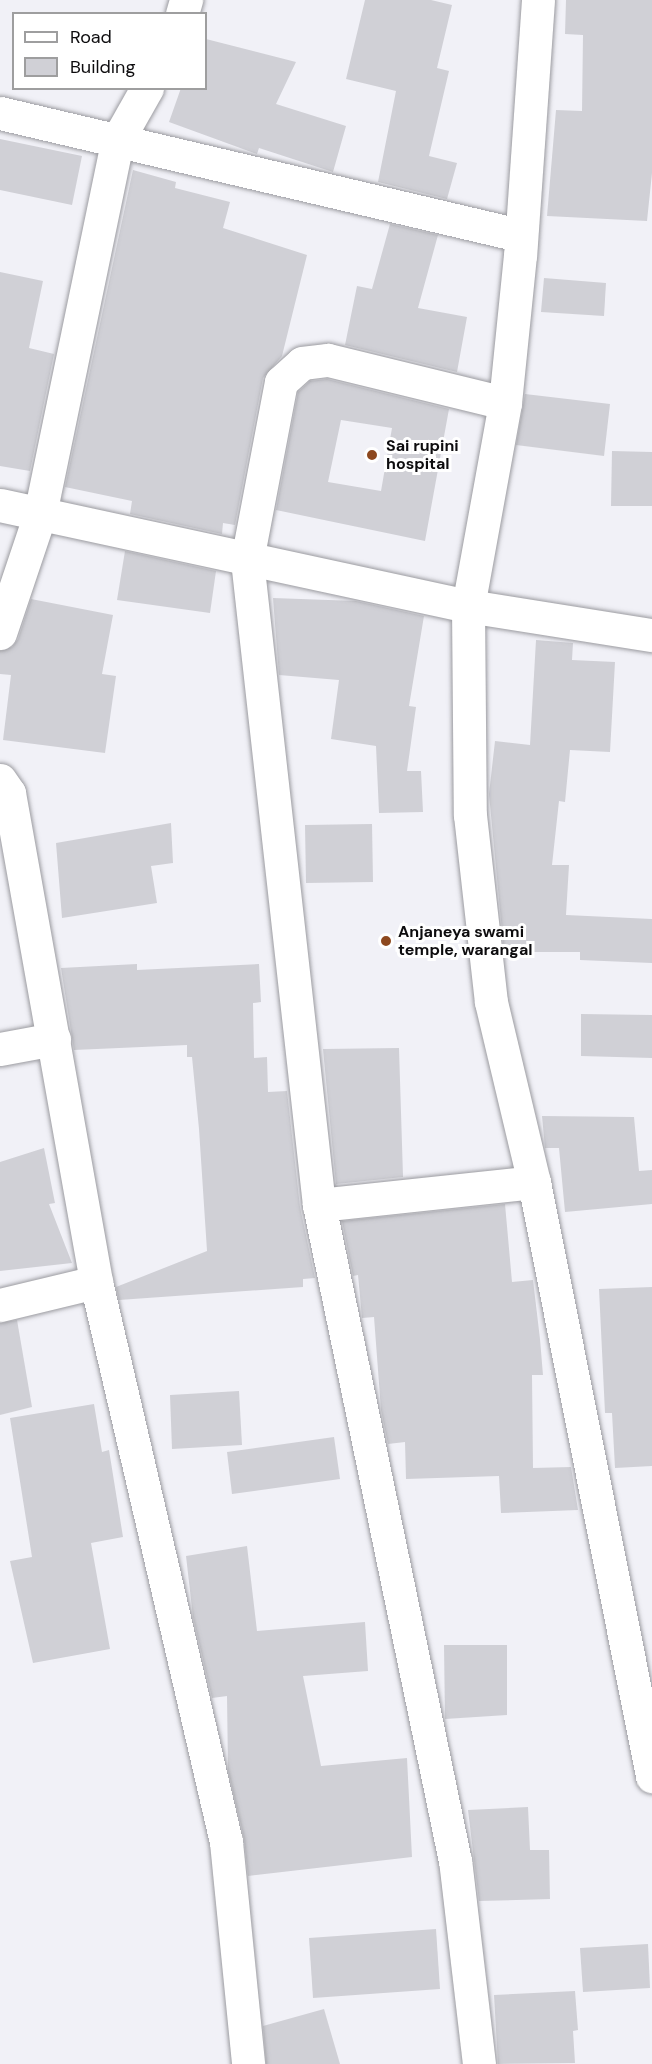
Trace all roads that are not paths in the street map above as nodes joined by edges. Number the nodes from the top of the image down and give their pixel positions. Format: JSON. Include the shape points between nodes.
{"nodes":[{"id":1,"x":538,"y":0,"type":"edge"},
{"id":2,"x":146,"y":90,"type":"edge"},
{"id":3,"x":0,"y":113,"type":"edge"},
{"id":4,"x":117,"y":141,"type":"junction"},
{"id":5,"x":519,"y":235,"type":"junction"},
{"id":6,"x":505,"y":403,"type":"junction"},
{"id":7,"x":0,"y":505,"type":"edge"},
{"id":8,"x":40,"y":514,"type":"junction"},
{"id":9,"x":247,"y":560,"type":"junction"},
{"id":10,"x":468,"y":606,"type":"junction"},
{"id":11,"x":0,"y":633,"type":"edge"},
{"id":12,"x":652,"y":634,"type":"edge"},
{"id":13,"x":3,"y":789,"type":"edge"},
{"id":14,"x":54,"y":1039,"type":"junction"},
{"id":15,"x":0,"y":1049,"type":"edge"},
{"id":16,"x":534,"y":1182,"type":"junction"},
{"id":17,"x":318,"y":1205,"type":"junction"},
{"id":18,"x":96,"y":1282,"type":"junction"},
{"id":19,"x":0,"y":1305,"type":"edge"},
{"id":20,"x":652,"y":1776,"type":"edge"},
{"id":21,"x":248,"y":2064,"type":"edge"},
{"id":22,"x":479,"y":2064,"type":"edge"}],
"edges":[{"from":1,"to":5,"type":"street"},
{"from":2,"to":4,"type":"street"},
{"from":3,"to":4,"type":"street"},
{"from":4,"to":5,"type":"street"},
{"from":4,"to":8,"type":"street"},
{"from":5,"to":6,"type":"street"},
{"from":6,"to":9,"type":"street","via":[[328,360],[302,363],[280,382]]},
{"from":6,"to":10,"type":"street"},
{"from":7,"to":8,"type":"street"},
{"from":8,"to":9,"type":"street"},
{"from":8,"to":11,"type":"street"},
{"from":9,"to":10,"type":"street"},
{"from":9,"to":17,"type":"street"},
{"from":10,"to":12,"type":"street"},
{"from":10,"to":16,"type":"street","via":[[470,815],[491,1002]]},
{"from":13,"to":14,"type":"street"},
{"from":14,"to":15,"type":"street"},
{"from":14,"to":18,"type":"street"},
{"from":16,"to":17,"type":"street"},
{"from":16,"to":20,"type":"street"},
{"from":17,"to":22,"type":"street","via":[[455,1861]]},
{"from":18,"to":19,"type":"street"},
{"from":18,"to":21,"type":"street","via":[[226,1842]]}]}
